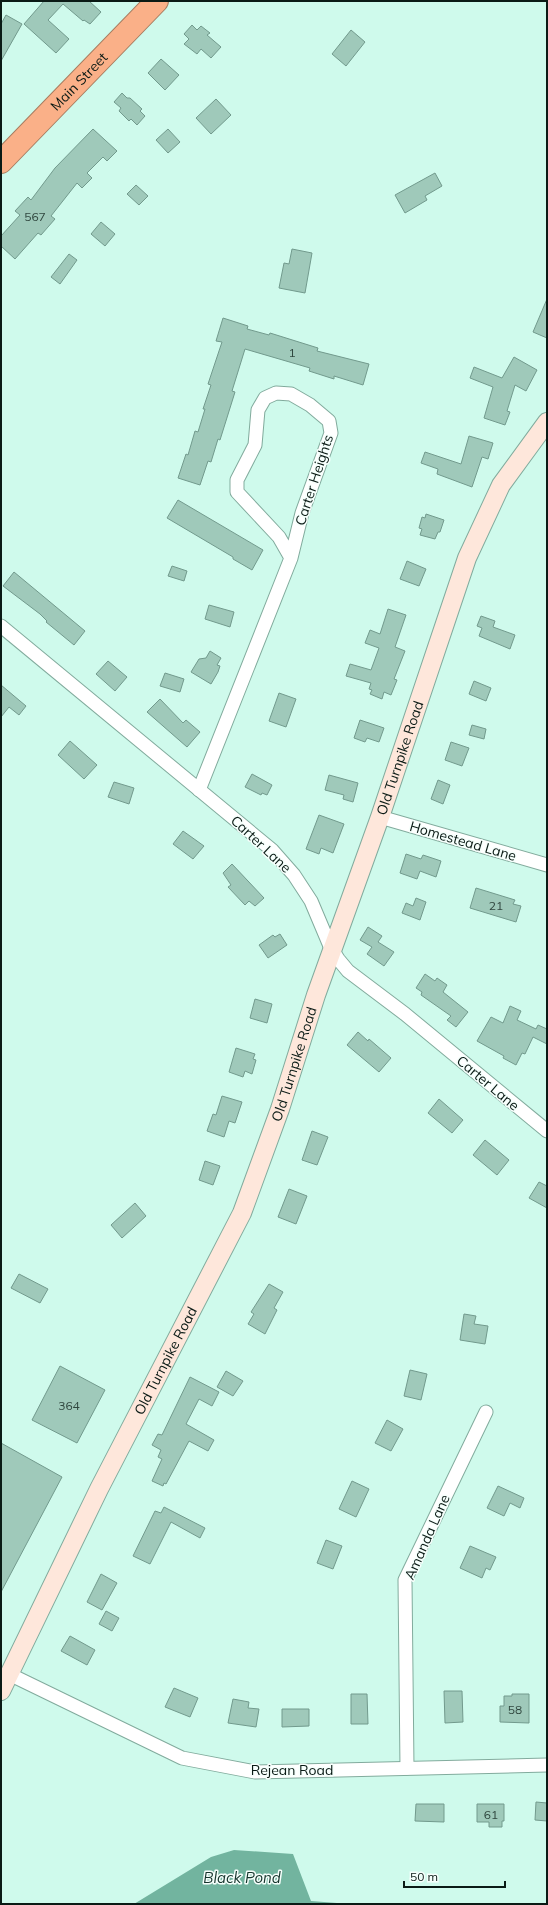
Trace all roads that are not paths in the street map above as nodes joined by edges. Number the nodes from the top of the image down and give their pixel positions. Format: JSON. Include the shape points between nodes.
{"nodes":[{"id":1,"x":157,"y":1,"type":"edge"},
{"id":2,"x":1,"y":162,"type":"edge"},
{"id":3,"x":547,"y":422,"type":"edge"},
{"id":4,"x":291,"y":558,"type":"junction"},
{"id":5,"x":1,"y":626,"type":"edge"},
{"id":6,"x":199,"y":790,"type":"junction"},
{"id":7,"x":380,"y":817,"type":"junction"},
{"id":8,"x":547,"y":865,"type":"edge"},
{"id":9,"x":332,"y":949,"type":"junction"},
{"id":10,"x":547,"y":1131,"type":"edge"},
{"id":11,"x":486,"y":1412,"type":"dead end"},
{"id":12,"x":9,"y":1674,"type":"junction"},
{"id":13,"x":1,"y":1691,"type":"edge"},
{"id":14,"x":547,"y":1765,"type":"edge"},
{"id":15,"x":407,"y":1768,"type":"junction"}],
"edges":[{"from":1,"to":2,"type":"highway","name":"Main Street"},
{"from":3,"to":7,"type":"main road","name":"Old Turnpike Road","via":[[501,485],[467,558]]},
{"from":4,"to":4,"type":"street","name":"Carter Heights","via":[[302,513],[332,433],[329,421],[310,405],[291,394],[276,393],[265,398],[258,410],[255,445],[237,480],[237,492],[279,537]]},
{"from":4,"to":6,"type":"street","name":"Carter Heights"},
{"from":5,"to":6,"type":"street","name":"Carter Lane"},
{"from":6,"to":9,"type":"street","name":"Carter Lane","via":[[272,850],[294,875],[311,901]]},
{"from":7,"to":8,"type":"street","name":"Homestead Lane"},
{"from":7,"to":9,"type":"main road","name":"Old Turnpike Road"},
{"from":9,"to":10,"type":"street","name":"Carter Lane","via":[[348,971],[405,1014]]},
{"from":9,"to":12,"type":"main road","name":"Old Turnpike Road","via":[[280,1109],[242,1213],[99,1489]]},
{"from":11,"to":15,"type":"street","name":"Amanda Lane","via":[[405,1580]]},
{"from":12,"to":13,"type":"main road","name":"Old Turnpike Road"},
{"from":12,"to":15,"type":"street","name":"Rejean Road","via":[[182,1758],[254,1772]]},
{"from":14,"to":15,"type":"street","name":"Rejean Road"}]}
